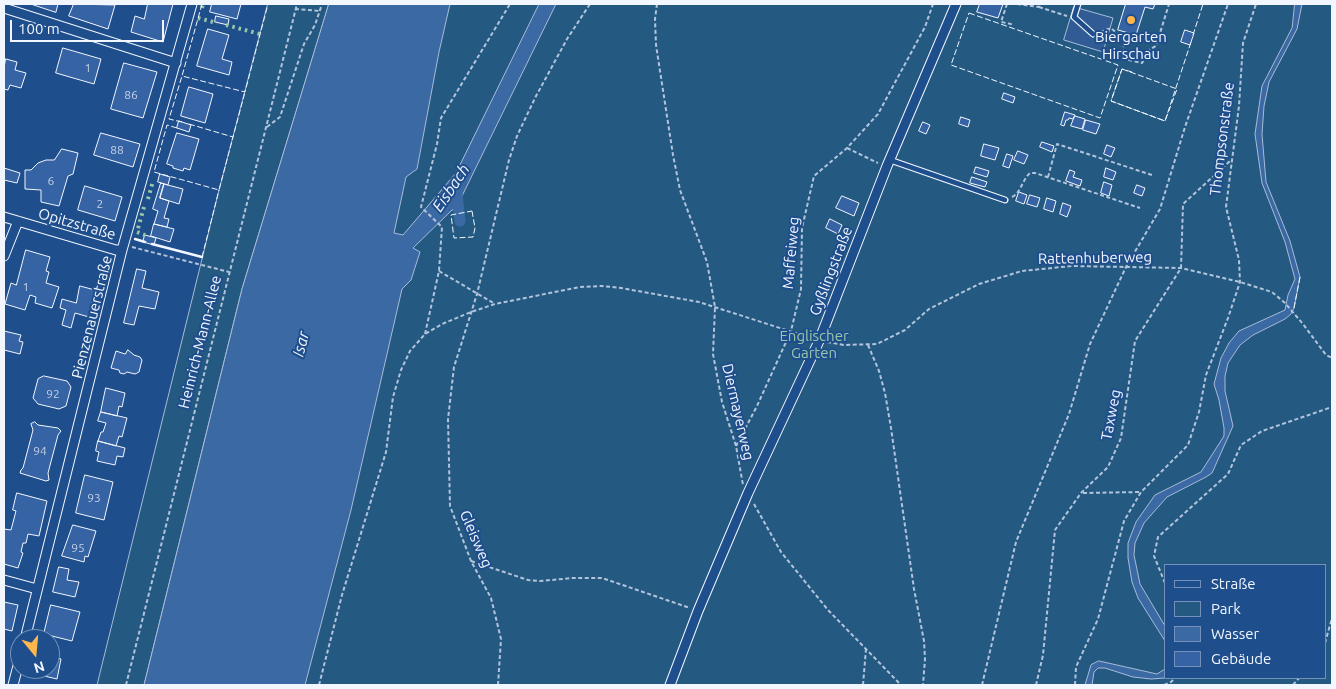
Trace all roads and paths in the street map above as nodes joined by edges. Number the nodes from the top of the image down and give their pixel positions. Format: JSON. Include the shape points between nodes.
{"nodes":[{"id":1,"x":192,"y":4,"type":"edge"},
{"id":2,"x":297,"y":4,"type":"edge"},
{"id":3,"x":322,"y":4,"type":"edge"},
{"id":4,"x":510,"y":4,"type":"edge"},
{"id":5,"x":590,"y":4,"type":"edge"},
{"id":6,"x":657,"y":4,"type":"edge"},
{"id":7,"x":933,"y":4,"type":"edge"},
{"id":8,"x":956,"y":4,"type":"edge"},
{"id":9,"x":1007,"y":4,"type":"edge"},
{"id":10,"x":1017,"y":4,"type":"edge"},
{"id":11,"x":1078,"y":4,"type":"edge"},
{"id":12,"x":1169,"y":4,"type":"edge"},
{"id":13,"x":1228,"y":4,"type":"edge"},
{"id":14,"x":1256,"y":4,"type":"edge"},
{"id":15,"x":1039,"y":5,"type":"edge"},
{"id":16,"x":4,"y":8,"type":"edge"},
{"id":17,"x":295,"y":9,"type":"junction"},
{"id":18,"x":320,"y":11,"type":"junction"},
{"id":19,"x":1074,"y":18,"type":"junction"},
{"id":20,"x":1010,"y":27,"type":"dead end"},
{"id":21,"x":1093,"y":34,"type":"joint"},
{"id":22,"x":176,"y":63,"type":"junction"},
{"id":23,"x":266,"y":127,"type":"junction"},
{"id":24,"x":847,"y":148,"type":"junction"},
{"id":25,"x":1230,"y":161,"type":"junction"},
{"id":26,"x":889,"y":163,"type":"junction"},
{"id":27,"x":1152,"y":175,"type":"dead end"},
{"id":28,"x":1048,"y":177,"type":"junction"},
{"id":29,"x":1005,"y":200,"type":"joint"},
{"id":30,"x":1140,"y":208,"type":"dead end"},
{"id":31,"x":4,"y":218,"type":"edge"},
{"id":32,"x":18,"y":221,"type":"junction"},
{"id":33,"x":122,"y":250,"type":"junction"},
{"id":34,"x":4,"y":256,"type":"edge"},
{"id":35,"x":1126,"y":268,"type":"junction"},
{"id":36,"x":1180,"y":268,"type":"junction"},
{"id":37,"x":439,"y":271,"type":"junction"},
{"id":38,"x":230,"y":272,"type":"junction"},
{"id":39,"x":1240,"y":282,"type":"junction"},
{"id":40,"x":477,"y":294,"type":"junction"},
{"id":41,"x":495,"y":304,"type":"junction"},
{"id":42,"x":715,"y":306,"type":"junction"},
{"id":43,"x":471,"y":312,"type":"junction"},
{"id":44,"x":791,"y":332,"type":"junction"},
{"id":45,"x":425,"y":334,"type":"junction"},
{"id":46,"x":819,"y":341,"type":"junction"},
{"id":47,"x":868,"y":345,"type":"junction"},
{"id":48,"x":1332,"y":358,"type":"edge"},
{"id":49,"x":1332,"y":407,"type":"edge"},
{"id":50,"x":736,"y":446,"type":"junction"},
{"id":51,"x":1081,"y":492,"type":"junction"},
{"id":52,"x":1140,"y":492,"type":"junction"},
{"id":53,"x":748,"y":493,"type":"junction"},
{"id":54,"x":471,"y":560,"type":"junction"},
{"id":55,"x":4,"y":580,"type":"edge"},
{"id":56,"x":1164,"y":581,"type":"edge"},
{"id":57,"x":37,"y":589,"type":"junction"},
{"id":58,"x":698,"y":611,"type":"junction"},
{"id":59,"x":1332,"y":618,"type":"edge"},
{"id":60,"x":27,"y":629,"type":"edge"},
{"id":61,"x":1326,"y":639,"type":"edge"},
{"id":62,"x":866,"y":648,"type":"junction"},
{"id":63,"x":126,"y":685,"type":"edge"},
{"id":64,"x":319,"y":685,"type":"edge"},
{"id":65,"x":498,"y":685,"type":"edge"},
{"id":66,"x":670,"y":685,"type":"edge"},
{"id":67,"x":863,"y":685,"type":"edge"},
{"id":68,"x":901,"y":685,"type":"edge"},
{"id":69,"x":923,"y":685,"type":"edge"},
{"id":70,"x":982,"y":685,"type":"edge"},
{"id":71,"x":1036,"y":685,"type":"edge"},
{"id":72,"x":1075,"y":685,"type":"edge"}],
"edges":[{"from":1,"to":22,"type":"street","name":"Pienzenauerstraße"},
{"from":2,"to":17,"type":"path","name":"Heinrich-Mann-Allee"},
{"from":3,"to":18,"type":"path"},
{"from":4,"to":37,"type":"path","via":[[441,118],[421,207],[442,227]]},
{"from":5,"to":40,"type":"path","name":"Gleisweg","via":[[534,98],[517,136]]},
{"from":6,"to":42,"type":"path","name":"Diermayerweg","via":[[656,45],[676,175],[707,262]]},
{"from":7,"to":24,"type":"path","name":"Maffeiweg","via":[[878,114]]},
{"from":8,"to":26,"type":"street","name":"Gyßlingstraße"},
{"from":9,"to":20,"type":"path","via":[[1001,22],[1010,24]]},
{"from":10,"to":15,"type":"path"},
{"from":11,"to":19,"type":"lane"},
{"from":12,"to":21,"type":"path","via":[[1156,46],[1149,50],[1142,63],[1125,58],[1124,40],[1111,28]]},
{"from":13,"to":35,"type":"path","via":[[1160,208]]},
{"from":14,"to":25,"type":"path","name":"Thompsonstraße","via":[[1243,44],[1239,106]]},
{"from":15,"to":19,"type":"path"},
{"from":16,"to":22,"type":"street"},
{"from":17,"to":18,"type":"path"},
{"from":17,"to":23,"type":"path","name":"Heinrich-Mann-Allee"},
{"from":18,"to":23,"type":"path","via":[[304,44],[280,117]]},
{"from":19,"to":21,"type":"lane"},
{"from":22,"to":33,"type":"street","name":"Pienzenauerstraße"},
{"from":23,"to":38,"type":"path","name":"Heinrich-Mann-Allee"},
{"from":24,"to":26,"type":"path"},
{"from":24,"to":44,"type":"path","name":"Maffeiweg","via":[[814,176],[802,228],[801,289]]},
{"from":25,"to":36,"type":"path","name":"Taxweg","via":[[1183,204]]},
{"from":25,"to":39,"type":"path","name":"Thompsonstraße","via":[[1226,207],[1239,260]]},
{"from":26,"to":29,"type":"lane"},
{"from":26,"to":46,"type":"street","name":"Gyßlingstraße"},
{"from":27,"to":28,"type":"path","via":[[1057,144]]},
{"from":28,"to":29,"type":"path","via":[[1030,173],[1024,177],[1017,194],[1013,198],[1007,196]]},
{"from":28,"to":30,"type":"path"},
{"from":31,"to":32,"type":"street","name":"Opitzstraße"},
{"from":32,"to":33,"type":"street","name":"Opitzstraße"},
{"from":32,"to":34,"type":"street"},
{"from":33,"to":38,"type":"path","name":"Opitzstraße","via":[[134,247]]},
{"from":33,"to":57,"type":"street","name":"Pienzenauerstraße"},
{"from":35,"to":36,"type":"path","name":"Rattenhuberweg"},
{"from":35,"to":47,"type":"path","name":"Rattenhuberweg","via":[[1072,266],[1022,271],[988,281],[929,309],[905,330]]},
{"from":35,"to":70,"type":"path","via":[[1090,344],[1070,414],[1016,542]]},
{"from":36,"to":39,"type":"path","name":"Rattenhuberweg"},
{"from":36,"to":51,"type":"path","name":"Taxweg","via":[[1136,341],[1121,438],[1108,467]]},
{"from":37,"to":40,"type":"path"},
{"from":37,"to":45,"type":"path"},
{"from":38,"to":63,"type":"path","name":"Heinrich-Mann-Allee"},
{"from":39,"to":48,"type":"path","name":"Rattenhuberweg","via":[[1272,292]]},
{"from":39,"to":52,"type":"path","name":"Thompsonstraße","via":[[1206,375],[1188,445]]},
{"from":40,"to":41,"type":"path"},
{"from":40,"to":43,"type":"path","name":"Gleisweg"},
{"from":41,"to":42,"type":"path","via":[[580,287],[602,286]]},
{"from":41,"to":43,"type":"path"},
{"from":42,"to":44,"type":"path"},
{"from":42,"to":50,"type":"path","name":"Diermayerweg","via":[[713,354],[722,402]]},
{"from":43,"to":45,"type":"path"},
{"from":43,"to":54,"type":"path","name":"Gleisweg","via":[[454,367],[448,419],[450,506]]},
{"from":44,"to":46,"type":"path","name":"Rattenhuberweg"},
{"from":44,"to":50,"type":"path","name":"Maffeiweg"},
{"from":45,"to":64,"type":"path","via":[[410,351],[401,370],[393,397],[386,452],[342,595]]},
{"from":46,"to":47,"type":"path","name":"Rattenhuberweg"},
{"from":46,"to":53,"type":"street","name":"Gyßlingstraße"},
{"from":47,"to":69,"type":"path","via":[[879,372],[890,420],[924,641]]},
{"from":49,"to":56,"type":"path","via":[[1262,431],[1241,445],[1228,474],[1158,537],[1154,556]]},
{"from":50,"to":53,"type":"path","name":"Diermayerweg","via":[[741,482]]},
{"from":51,"to":52,"type":"path"},
{"from":51,"to":71,"type":"path","name":"Taxweg","via":[[1055,530],[1044,655]]},
{"from":52,"to":72,"type":"path","name":"Thompsonstraße","via":[[1124,520],[1098,619],[1076,667]]},
{"from":53,"to":58,"type":"street","name":"Gyßlingstraße"},
{"from":53,"to":62,"type":"path","name":"Diermayerweg","via":[[780,552],[828,610]]},
{"from":54,"to":58,"type":"path","via":[[528,580],[602,578]]},
{"from":54,"to":65,"type":"path","name":"Gleisweg","via":[[491,598],[501,639]]},
{"from":55,"to":57,"type":"street"},
{"from":57,"to":60,"type":"street","name":"Pienzenauerstraße"},
{"from":58,"to":66,"type":"street","name":"Gyßlingstraße"},
{"from":59,"to":61,"type":"path"},
{"from":62,"to":67,"type":"path"},
{"from":62,"to":68,"type":"path","name":"Diermayerweg"}]}
